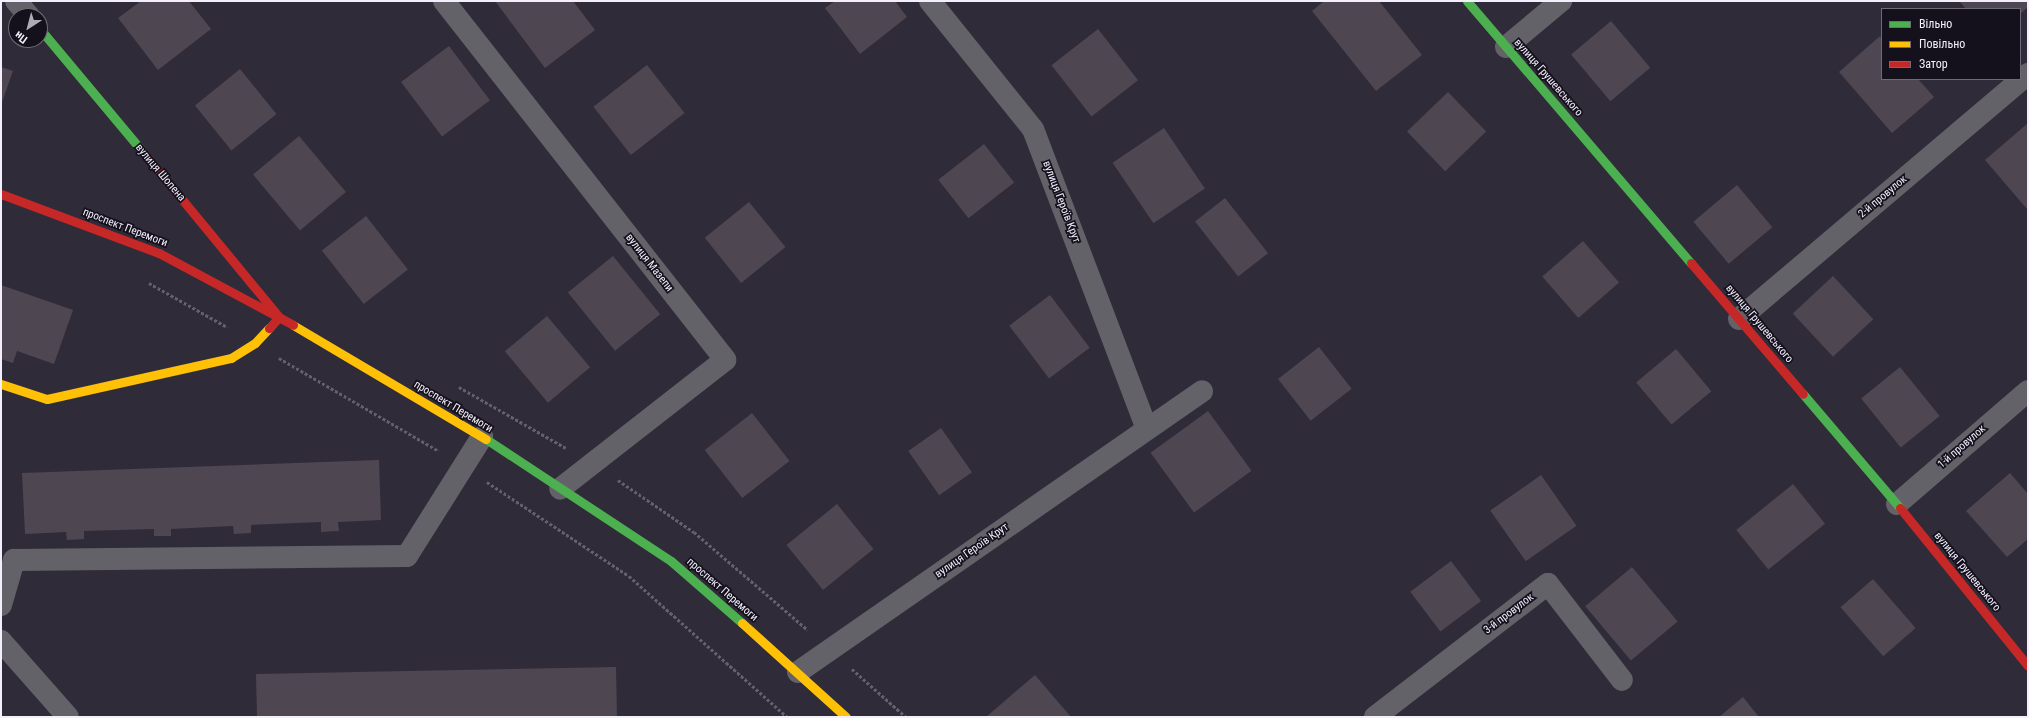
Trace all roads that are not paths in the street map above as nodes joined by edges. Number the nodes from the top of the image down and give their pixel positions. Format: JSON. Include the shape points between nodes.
{"nodes":[{"id":1,"x":444,"y":1,"type":"edge"},
{"id":2,"x":930,"y":1,"type":"edge"},
{"id":3,"x":1467,"y":1,"type":"edge"},
{"id":4,"x":1561,"y":1,"type":"edge"},
{"id":5,"x":48,"y":39,"type":"edge"},
{"id":6,"x":1506,"y":46,"type":"junction"},
{"id":7,"x":2021,"y":80,"type":"edge"},
{"id":8,"x":1,"y":194,"type":"edge"},
{"id":9,"x":279,"y":318,"type":"junction"},
{"id":10,"x":1739,"y":319,"type":"junction"},
{"id":11,"x":1,"y":384,"type":"edge"},
{"id":12,"x":1202,"y":391,"type":"dead end"},
{"id":13,"x":2028,"y":391,"type":"edge"},
{"id":14,"x":1146,"y":429,"type":"junction"},
{"id":15,"x":482,"y":438,"type":"junction"},
{"id":16,"x":560,"y":489,"type":"junction"},
{"id":17,"x":1897,"y":504,"type":"junction"},
{"id":18,"x":1,"y":605,"type":"edge"},
{"id":19,"x":1,"y":641,"type":"edge"},
{"id":20,"x":2028,"y":666,"type":"edge"},
{"id":21,"x":798,"y":672,"type":"junction"},
{"id":22,"x":1622,"y":680,"type":"dead end"},
{"id":23,"x":68,"y":717,"type":"edge"},
{"id":24,"x":846,"y":717,"type":"edge"},
{"id":25,"x":1374,"y":717,"type":"edge"}],
"edges":[{"from":1,"to":16,"type":"street","name":"вулиця Мазепи","via":[[725,360]]},
{"from":2,"to":14,"type":"street","name":"вулиця Героїв Крут","via":[[1033,129]]},
{"from":3,"to":6,"type":"street","name":"вулиця Грушевського"},
{"from":4,"to":6,"type":"street"},
{"from":5,"to":9,"type":"street","name":"вулиця Шопена","via":[[233,259]]},
{"from":6,"to":10,"type":"street","name":"вулиця Грушевського"},
{"from":7,"to":10,"type":"street","name":"2-й провулок"},
{"from":8,"to":9,"type":"street","name":"проспект Перемоги","via":[[159,253]]},
{"from":9,"to":11,"type":"street","via":[[255,343],[231,358],[47,399]]},
{"from":9,"to":15,"type":"street","name":"проспект Перемоги"},
{"from":10,"to":17,"type":"street","name":"вулиця Грушевського"},
{"from":12,"to":14,"type":"street","name":"вулиця Героїв Крут"},
{"from":13,"to":17,"type":"street","name":"1-й провулок"},
{"from":14,"to":21,"type":"street","name":"вулиця Героїв Крут"},
{"from":15,"to":16,"type":"street","name":"проспект Перемоги"},
{"from":15,"to":18,"type":"street","via":[[407,556],[14,560]]},
{"from":16,"to":21,"type":"street","name":"проспект Перемоги","via":[[671,561]]},
{"from":17,"to":20,"type":"street","name":"вулиця Грушевського"},
{"from":19,"to":23,"type":"street"},
{"from":21,"to":24,"type":"street","name":"проспект Перемоги"},
{"from":22,"to":25,"type":"street","name":"3-й провулок","via":[[1548,584]]}]}
